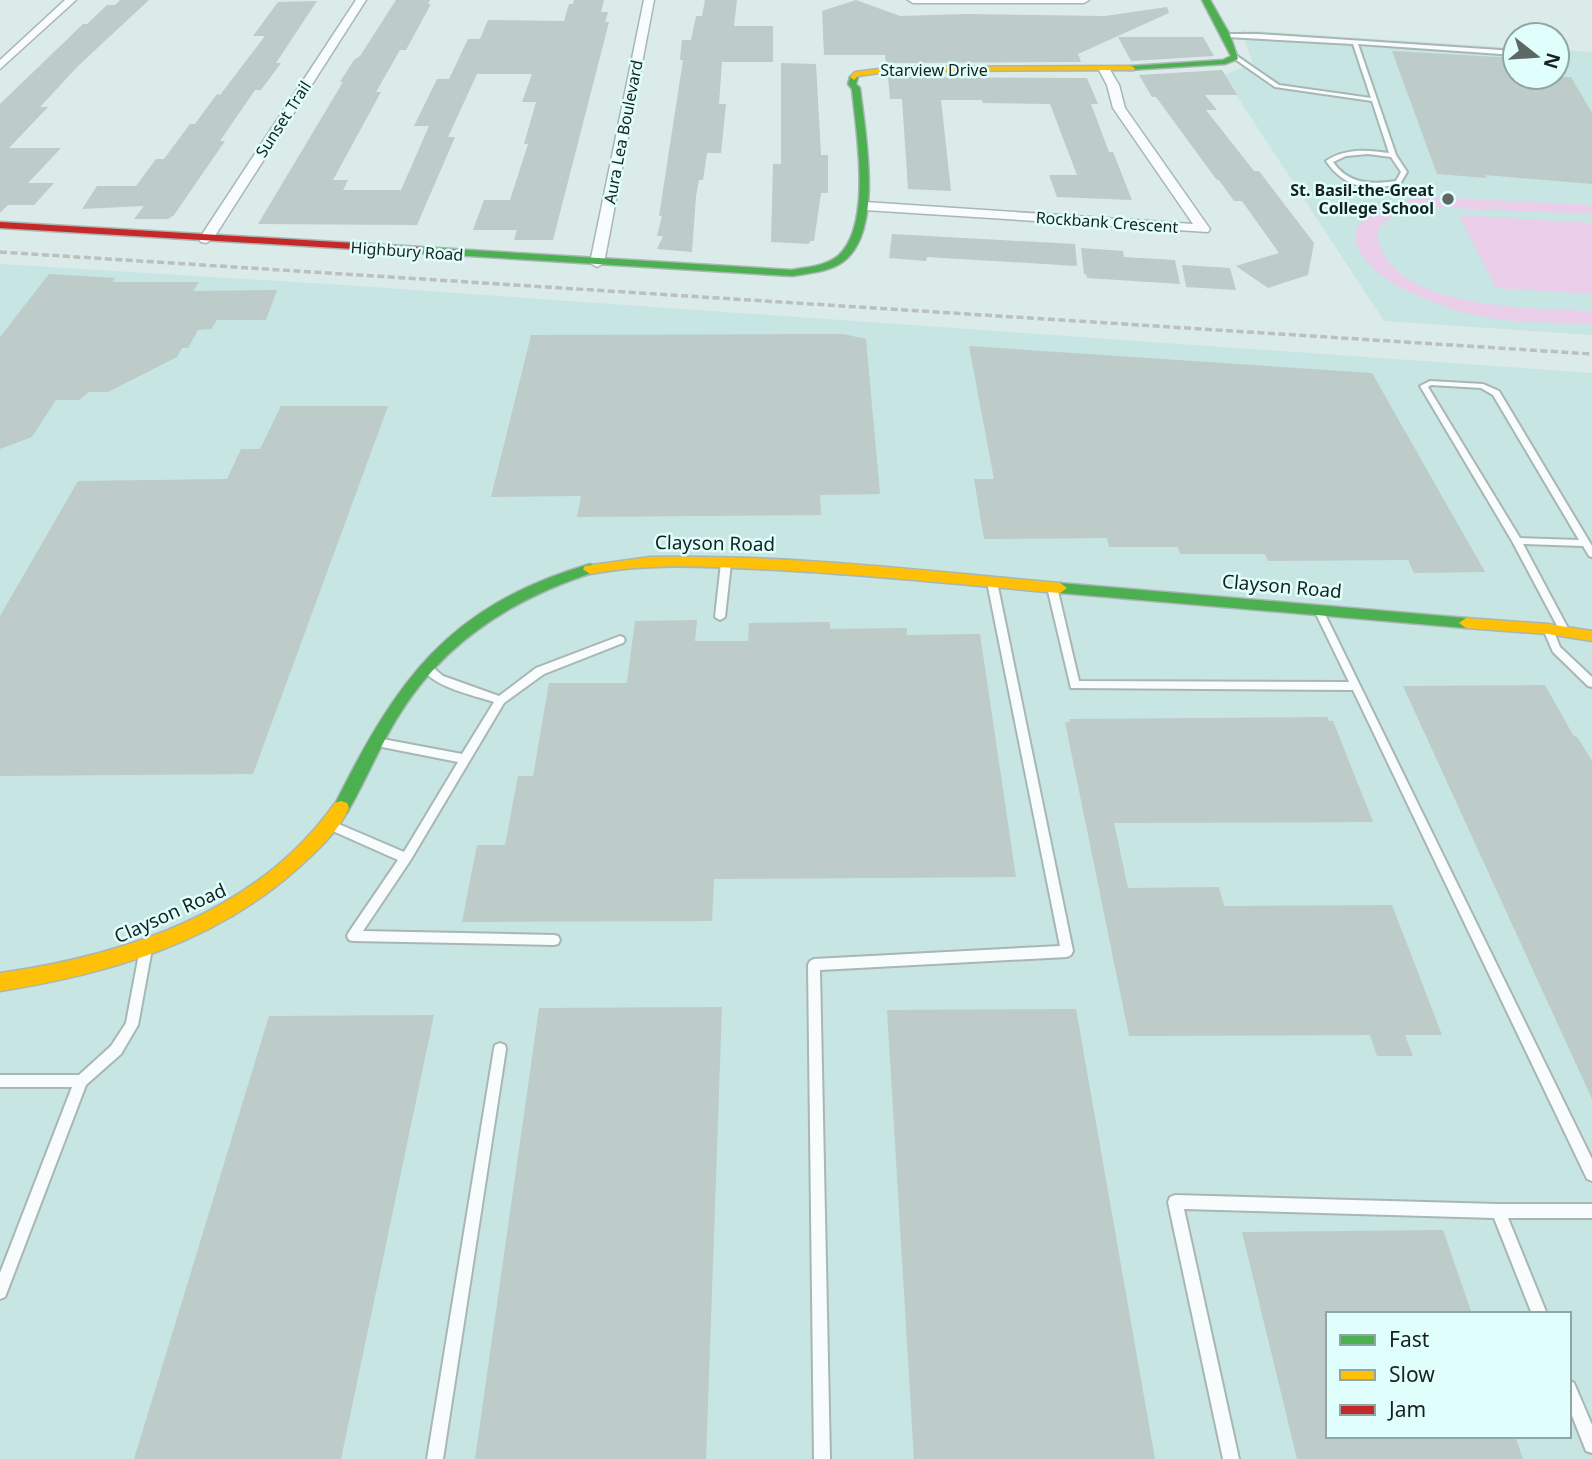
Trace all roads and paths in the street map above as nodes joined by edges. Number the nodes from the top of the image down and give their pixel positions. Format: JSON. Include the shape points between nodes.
{"nodes":[{"id":1,"x":71,"y":0,"type":"edge"},
{"id":2,"x":360,"y":0,"type":"edge"},
{"id":3,"x":649,"y":0,"type":"edge"},
{"id":4,"x":913,"y":0,"type":"edge"},
{"id":5,"x":1084,"y":0,"type":"edge"},
{"id":6,"x":1206,"y":0,"type":"edge"},
{"id":7,"x":1229,"y":36,"type":"junction"},
{"id":8,"x":1355,"y":43,"type":"junction"},
{"id":9,"x":1501,"y":52,"type":"edge"},
{"id":10,"x":1235,"y":57,"type":"junction"},
{"id":11,"x":0,"y":65,"type":"edge"},
{"id":12,"x":1105,"y":70,"type":"junction"},
{"id":13,"x":1374,"y":100,"type":"junction"},
{"id":14,"x":1392,"y":155,"type":"junction"},
{"id":15,"x":865,"y":206,"type":"junction"},
{"id":16,"x":0,"y":225,"type":"edge"},
{"id":17,"x":206,"y":239,"type":"junction"},
{"id":18,"x":597,"y":263,"type":"junction"},
{"id":19,"x":814,"y":270,"type":"joint"},
{"id":20,"x":1517,"y":541,"type":"junction"},
{"id":21,"x":1585,"y":543,"type":"junction"},
{"id":22,"x":1592,"y":554,"type":"edge"},
{"id":23,"x":726,"y":563,"type":"junction"},
{"id":24,"x":992,"y":582,"type":"junction"},
{"id":25,"x":1052,"y":587,"type":"junction"},
{"id":26,"x":1319,"y":610,"type":"junction"},
{"id":27,"x":720,"y":617,"type":"dead end"},
{"id":28,"x":1548,"y":629,"type":"junction"},
{"id":29,"x":1565,"y":632,"type":"junction"},
{"id":30,"x":1592,"y":636,"type":"edge"},
{"id":31,"x":620,"y":640,"type":"dead end"},
{"id":32,"x":426,"y":668,"type":"junction"},
{"id":33,"x":1592,"y":682,"type":"edge"},
{"id":34,"x":1355,"y":685,"type":"junction"},
{"id":35,"x":500,"y":700,"type":"junction"},
{"id":36,"x":377,"y":742,"type":"junction"},
{"id":37,"x":466,"y":760,"type":"junction"},
{"id":38,"x":330,"y":825,"type":"junction"},
{"id":39,"x":406,"y":858,"type":"junction"},
{"id":40,"x":554,"y":940,"type":"dead end"},
{"id":41,"x":146,"y":951,"type":"junction"},
{"id":42,"x":0,"y":982,"type":"edge"},
{"id":43,"x":500,"y":1049,"type":"dead end"},
{"id":44,"x":0,"y":1081,"type":"edge"},
{"id":45,"x":81,"y":1081,"type":"junction"},
{"id":46,"x":1592,"y":1174,"type":"edge"},
{"id":47,"x":1498,"y":1211,"type":"junction"},
{"id":48,"x":1592,"y":1211,"type":"edge"},
{"id":49,"x":0,"y":1292,"type":"edge"},
{"id":50,"x":1539,"y":1312,"type":"edge"},
{"id":51,"x":1571,"y":1393,"type":"edge"},
{"id":52,"x":1592,"y":1444,"type":"edge"},
{"id":53,"x":435,"y":1459,"type":"edge"},
{"id":54,"x":822,"y":1459,"type":"edge"},
{"id":55,"x":1231,"y":1459,"type":"edge"}],
"edges":[{"from":1,"to":11,"type":"street"},
{"from":2,"to":17,"type":"street","name":"Sunset Trail"},
{"from":3,"to":18,"type":"street","name":"Aura Lea Boulevard"},
{"from":4,"to":5,"type":"street"},
{"from":6,"to":7,"type":"street"},
{"from":7,"to":8,"type":"lane"},
{"from":7,"to":10,"type":"street"},
{"from":8,"to":9,"type":"lane"},
{"from":8,"to":13,"type":"lane"},
{"from":10,"to":12,"type":"street","name":"Starview Drive","via":[[1218,64]]},
{"from":10,"to":13,"type":"lane","via":[[1278,86]]},
{"from":12,"to":15,"type":"street","name":"Starview Drive","via":[[894,69],[855,74],[852,84],[856,88]]},
{"from":12,"to":15,"type":"street","name":"Rockbank Crescent","via":[[1119,108],[1203,229]]},
{"from":13,"to":14,"type":"lane"},
{"from":14,"to":14,"type":"lane","via":[[1404,172],[1398,183],[1378,187],[1337,175],[1329,161],[1341,154]]},
{"from":15,"to":19,"type":"street","name":"Starview Drive","via":[[849,251],[831,265]]},
{"from":16,"to":17,"type":"street","name":"Highbury Road"},
{"from":17,"to":18,"type":"street","name":"Highbury Road"},
{"from":18,"to":19,"type":"street","name":"Highbury Road","via":[[772,273]]},
{"from":20,"to":21,"type":"lane"},
{"from":20,"to":21,"type":"lane","via":[[1424,386],[1483,386],[1496,393]]},
{"from":20,"to":29,"type":"lane"},
{"from":21,"to":22,"type":"lane"},
{"from":23,"to":24,"type":"street","name":"Clayson Road"},
{"from":23,"to":27,"type":"lane"},
{"from":23,"to":32,"type":"street","name":"Clayson Road","via":[[619,565],[559,579],[471,623]]},
{"from":24,"to":25,"type":"street","name":"Clayson Road"},
{"from":24,"to":54,"type":"lane","via":[[1067,951],[814,965]]},
{"from":25,"to":26,"type":"street","name":"Clayson Road"},
{"from":25,"to":34,"type":"lane","via":[[1075,685]]},
{"from":26,"to":28,"type":"street","name":"Clayson Road"},
{"from":26,"to":34,"type":"lane"},
{"from":28,"to":29,"type":"street","name":"Clayson Road"},
{"from":28,"to":33,"type":"lane","via":[[1556,649]]},
{"from":29,"to":30,"type":"street","name":"Clayson Road"},
{"from":31,"to":35,"type":"lane","via":[[540,671]]},
{"from":32,"to":35,"type":"lane","via":[[439,679]]},
{"from":32,"to":36,"type":"street","name":"Clayson Road"},
{"from":34,"to":46,"type":"lane"},
{"from":35,"to":37,"type":"lane"},
{"from":36,"to":37,"type":"lane"},
{"from":36,"to":38,"type":"street","name":"Clayson Road"},
{"from":37,"to":39,"type":"lane"},
{"from":38,"to":39,"type":"lane"},
{"from":38,"to":41,"type":"street","name":"Clayson Road","via":[[282,873],[242,904]]},
{"from":39,"to":40,"type":"lane","via":[[353,936]]},
{"from":41,"to":42,"type":"street","name":"Clayson Road","via":[[52,977]]},
{"from":41,"to":45,"type":"lane","via":[[132,1025],[116,1050]]},
{"from":43,"to":53,"type":"lane"},
{"from":44,"to":45,"type":"lane"},
{"from":45,"to":49,"type":"lane"},
{"from":47,"to":48,"type":"lane"},
{"from":47,"to":50,"type":"lane"},
{"from":47,"to":55,"type":"lane","via":[[1175,1202]]},
{"from":51,"to":52,"type":"lane"}]}
